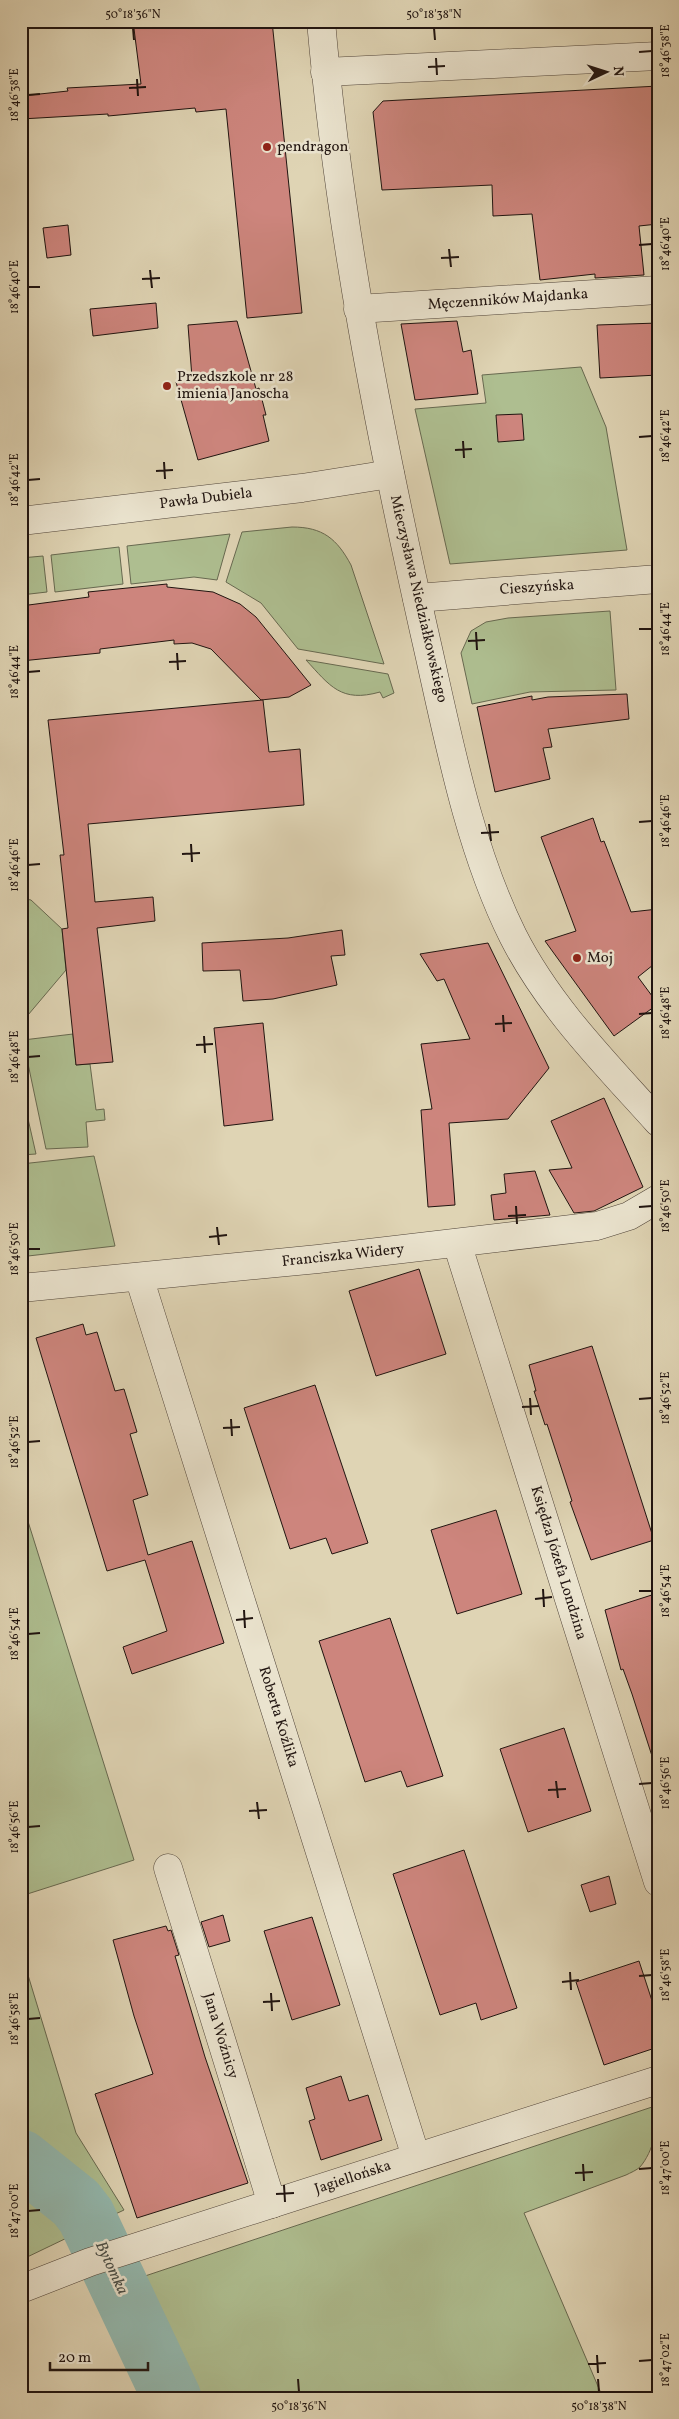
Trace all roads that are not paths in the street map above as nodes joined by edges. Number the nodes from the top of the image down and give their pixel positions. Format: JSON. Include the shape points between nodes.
{"nodes":[{"id":1,"x":321,"y":21,"type":"edge"},
{"id":2,"x":658,"y":56,"type":"edge"},
{"id":3,"x":325,"y":72,"type":"junction"},
{"id":4,"x":658,"y":290,"type":"edge"},
{"id":5,"x":358,"y":309,"type":"junction"},
{"id":6,"x":390,"y":474,"type":"junction"},
{"id":7,"x":21,"y":521,"type":"edge"},
{"id":8,"x":658,"y":579,"type":"edge"},
{"id":9,"x":417,"y":598,"type":"junction"},
{"id":10,"x":658,"y":1122,"type":"edge"},
{"id":11,"x":658,"y":1199,"type":"edge"},
{"id":12,"x":457,"y":1243,"type":"junction"},
{"id":13,"x":139,"y":1277,"type":"junction"},
{"id":14,"x":21,"y":1288,"type":"edge"},
{"id":15,"x":168,"y":1868,"type":"dead end"},
{"id":16,"x":658,"y":1882,"type":"edge"},
{"id":17,"x":658,"y":2080,"type":"edge"},
{"id":18,"x":416,"y":2157,"type":"junction"},
{"id":19,"x":272,"y":2204,"type":"junction"},
{"id":20,"x":21,"y":2289,"type":"edge"}],
"edges":[{"from":1,"to":3,"type":"street","name":"Mieczysława Niedziałkowskiego"},
{"from":2,"to":3,"type":"street"},
{"from":3,"to":5,"type":"street","name":"Mieczysława Niedziałkowskiego"},
{"from":4,"to":5,"type":"street","name":"Męczenników Majdanka"},
{"from":5,"to":6,"type":"street","name":"Mieczysława Niedziałkowskiego"},
{"from":6,"to":7,"type":"street","name":"Pawła Dubiela","via":[[302,488]]},
{"from":6,"to":9,"type":"street","name":"Mieczysława Niedziałkowskiego"},
{"from":8,"to":9,"type":"street","name":"Cieszyńska"},
{"from":9,"to":10,"type":"street","name":"Mieczysława Niedziałkowskiego","via":[[475,842],[503,916],[555,1004]]},
{"from":11,"to":12,"type":"street","name":"Franciszka Widery","via":[[629,1216],[597,1226]]},
{"from":12,"to":13,"type":"street","name":"Franciszka Widery"},
{"from":12,"to":16,"type":"street","name":"Księdza Józefa Londzina"},
{"from":13,"to":14,"type":"street","name":"Franciszka Widery"},
{"from":13,"to":18,"type":"street","name":"Roberta Koźlika"},
{"from":15,"to":19,"type":"street","name":"Jana Woźnicy"},
{"from":17,"to":18,"type":"street","name":"Jagiellońska"},
{"from":18,"to":19,"type":"street","name":"Jagiellońska"},
{"from":19,"to":20,"type":"street","name":"Jagiellońska","via":[[80,2266]]}]}
